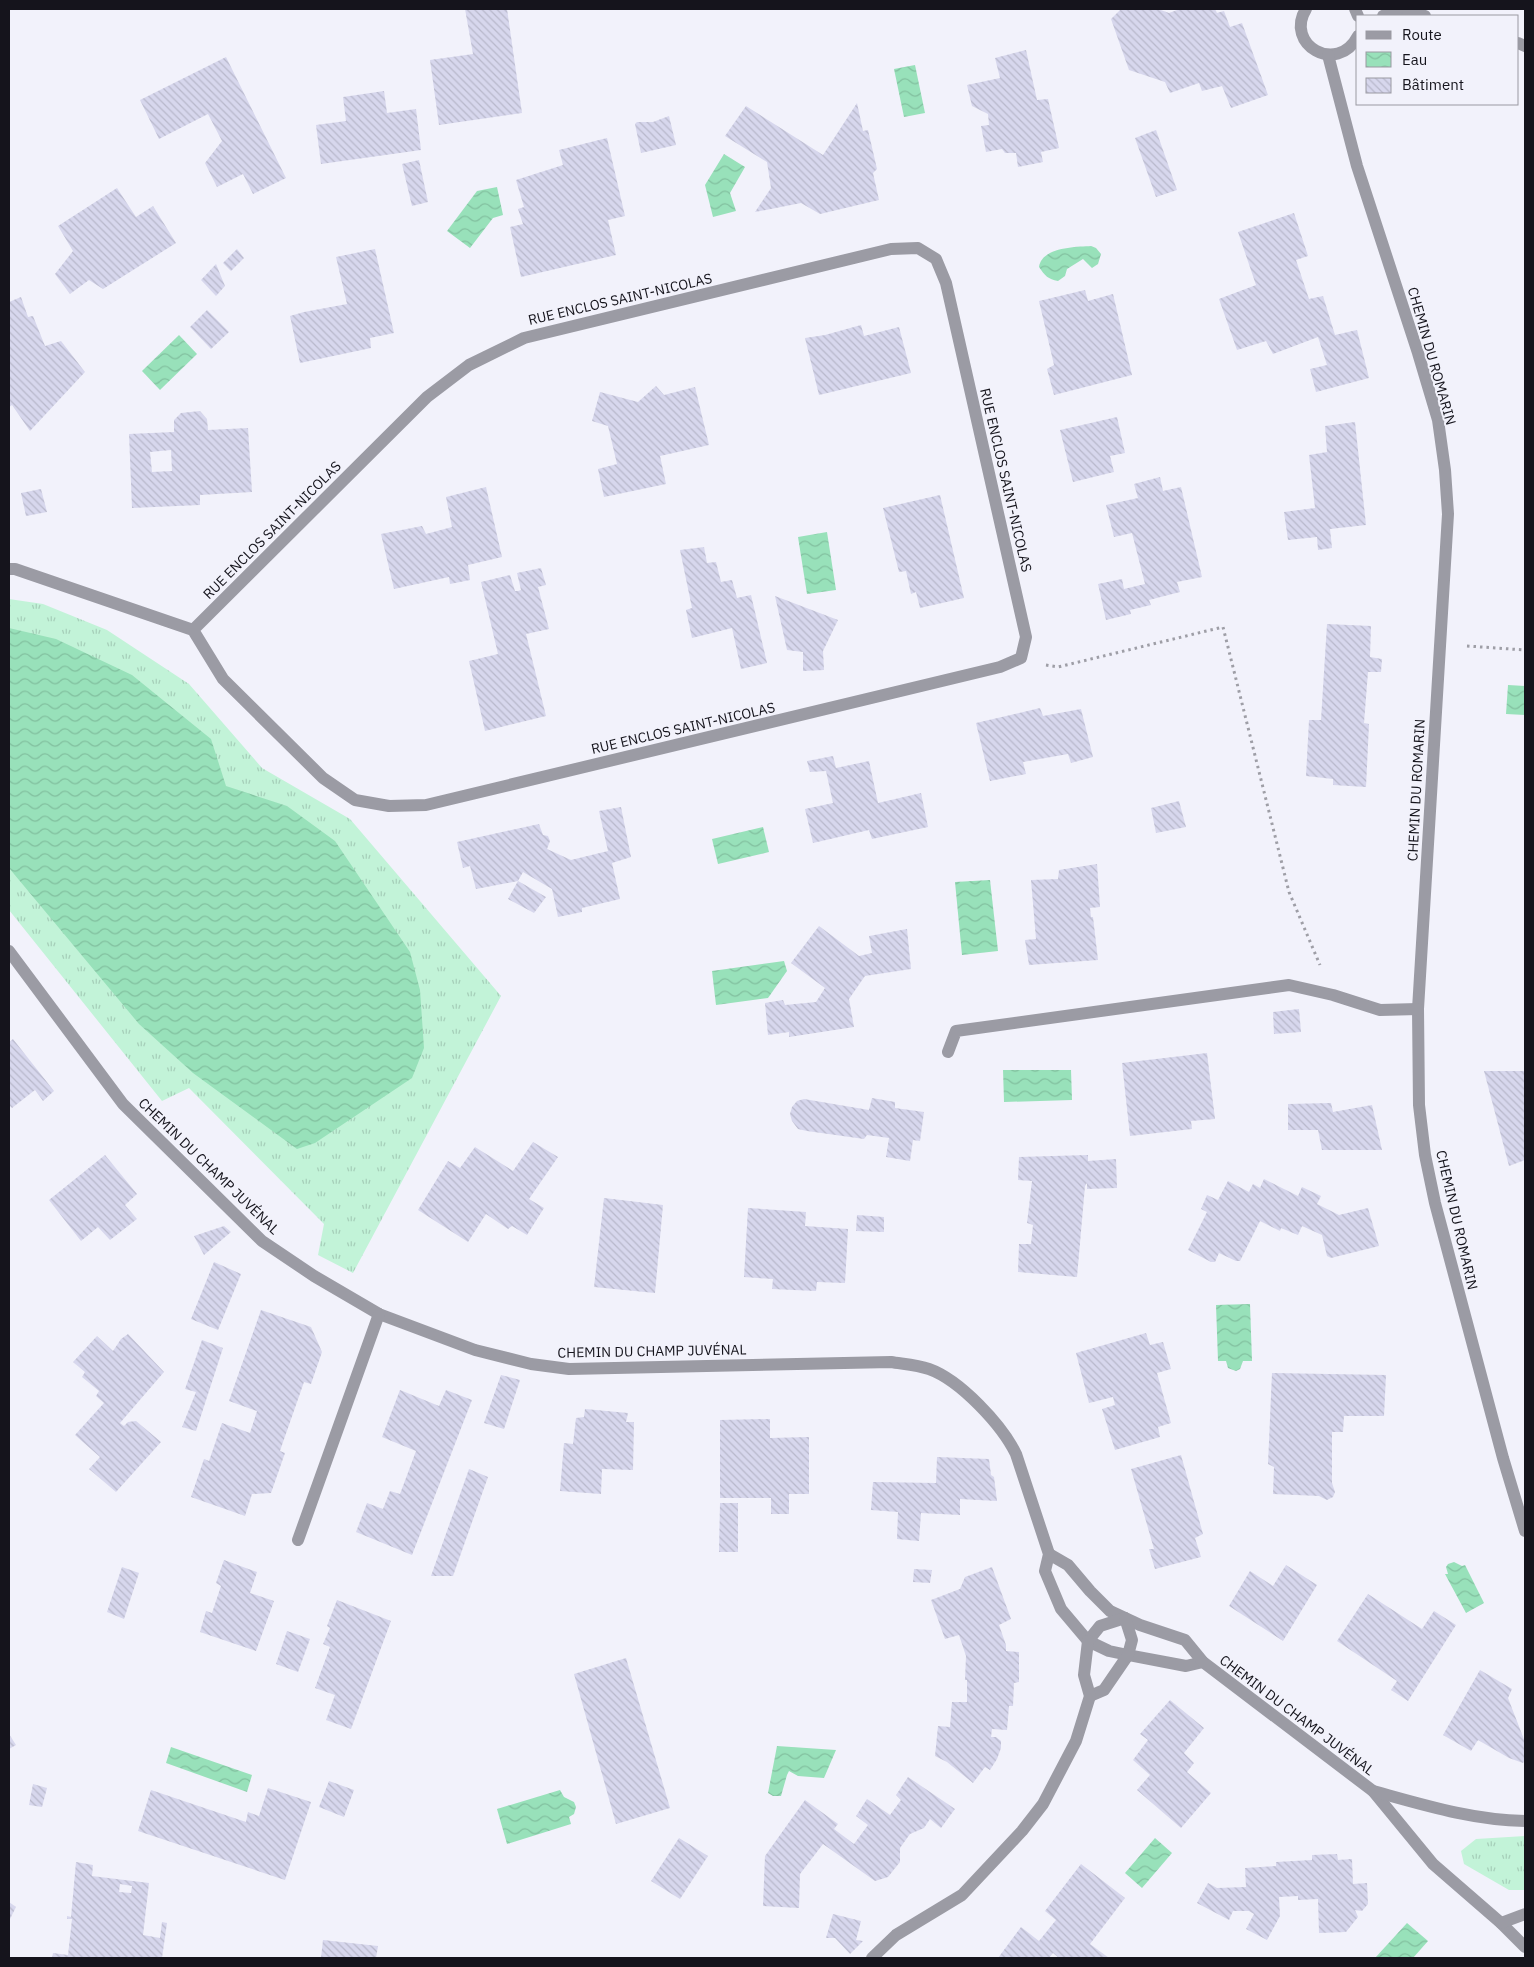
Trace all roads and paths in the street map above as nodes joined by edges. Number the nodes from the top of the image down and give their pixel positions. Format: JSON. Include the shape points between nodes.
{"nodes":[{"id":1,"x":1306,"y":9,"type":"edge"},
{"id":2,"x":1399,"y":9,"type":"edge"},
{"id":3,"x":1385,"y":15,"type":"edge"},
{"id":4,"x":1421,"y":15,"type":"edge"},
{"id":5,"x":1356,"y":40,"type":"edge"},
{"id":6,"x":1328,"y":55,"type":"junction"},
{"id":7,"x":9,"y":569,"type":"edge"},
{"id":8,"x":193,"y":630,"type":"junction"},
{"id":9,"x":1439,"y":644,"type":"junction"},
{"id":10,"x":1525,"y":650,"type":"edge"},
{"id":11,"x":1021,"y":658,"type":"junction"},
{"id":12,"x":9,"y":951,"type":"edge"},
{"id":13,"x":1333,"y":995,"type":"junction"},
{"id":14,"x":1418,"y":1009,"type":"junction"},
{"id":15,"x":948,"y":1052,"type":"dead end"},
{"id":16,"x":379,"y":1314,"type":"junction"},
{"id":17,"x":1525,"y":1530,"type":"edge"},
{"id":18,"x":298,"y":1540,"type":"dead end"},
{"id":19,"x":1049,"y":1554,"type":"junction"},
{"id":20,"x":1125,"y":1618,"type":"junction"},
{"id":21,"x":1088,"y":1641,"type":"junction"},
{"id":22,"x":1128,"y":1655,"type":"junction"},
{"id":23,"x":1203,"y":1662,"type":"junction"},
{"id":24,"x":1090,"y":1696,"type":"junction"},
{"id":25,"x":1373,"y":1791,"type":"junction"},
{"id":26,"x":1525,"y":1821,"type":"edge"},
{"id":27,"x":1525,"y":1914,"type":"edge"},
{"id":28,"x":1501,"y":1923,"type":"junction"},
{"id":29,"x":1525,"y":1947,"type":"edge"},
{"id":30,"x":872,"y":1958,"type":"edge"}],
"edges":[{"from":1,"to":6,"type":"street","via":[[1301,20],[1304,40],[1318,53]]},
{"from":2,"to":3,"type":"street"},
{"from":2,"to":4,"type":"street"},
{"from":5,"to":6,"type":"street","via":[[1347,50]]},
{"from":6,"to":9,"type":"street","name":"CHEMIN DU ROMARIN","via":[[1357,166],[1438,420],[1448,514]]},
{"from":7,"to":8,"type":"street"},
{"from":8,"to":11,"type":"street","name":"RUE ENCLOS SAINT-NICOLAS","via":[[223,679],[323,778],[355,800],[389,806],[426,805],[1000,667]]},
{"from":8,"to":11,"type":"street","name":"RUE ENCLOS SAINT-NICOLAS","via":[[427,397],[469,365],[524,338],[891,250],[918,248],[936,259],[946,284],[1026,637]]},
{"from":9,"to":10,"type":"path"},
{"from":9,"to":14,"type":"street","name":"CHEMIN DU ROMARIN"},
{"from":11,"to":13,"type":"path","via":[[1034,664],[1058,667],[1223,627],[1289,892]]},
{"from":12,"to":16,"type":"street","name":"CHEMIN DU CHAMP JUVÉNAL","via":[[123,1104],[262,1241]]},
{"from":13,"to":14,"type":"street","via":[[1380,1010]]},
{"from":13,"to":15,"type":"street","via":[[1289,985],[956,1031]]},
{"from":14,"to":17,"type":"street","name":"CHEMIN DU ROMARIN","via":[[1419,1106],[1425,1155],[1502,1458]]},
{"from":16,"to":18,"type":"street"},
{"from":16,"to":19,"type":"street","name":"CHEMIN DU CHAMP JUVÉNAL","via":[[475,1350],[531,1364],[569,1369],[891,1362],[928,1368],[952,1380],[969,1394],[1010,1442]]},
{"from":19,"to":20,"type":"street","name":"CHEMIN DU CHAMP JUVÉNAL","via":[[1068,1565],[1110,1611]]},
{"from":19,"to":21,"type":"street","name":"CHEMIN DU CHAMP JUVÉNAL","via":[[1045,1571],[1061,1609]]},
{"from":20,"to":21,"type":"street","via":[[1100,1626]]},
{"from":20,"to":22,"type":"street","via":[[1132,1640]]},
{"from":20,"to":23,"type":"street","name":"CHEMIN DU CHAMP JUVÉNAL","via":[[1185,1640]]},
{"from":21,"to":22,"type":"street","name":"CHEMIN DU CHAMP JUVÉNAL","via":[[1109,1651]]},
{"from":21,"to":24,"type":"street","via":[[1084,1675]]},
{"from":22,"to":23,"type":"street","name":"CHEMIN DU CHAMP JUVÉNAL","via":[[1186,1666]]},
{"from":22,"to":24,"type":"street","via":[[1104,1690]]},
{"from":23,"to":25,"type":"street","name":"CHEMIN DU CHAMP JUVÉNAL"},
{"from":24,"to":30,"type":"street","via":[[1076,1741],[1043,1804],[1022,1831],[962,1895],[896,1935]]},
{"from":25,"to":26,"type":"street","name":"CHEMIN DU CHAMP JUVÉNAL","via":[[1453,1813]]},
{"from":25,"to":28,"type":"street","name":"CHEMIN DU CHAMP JUVÉNAL","via":[[1433,1864]]},
{"from":27,"to":28,"type":"street"},
{"from":28,"to":29,"type":"street","name":"CHEMIN DU CHAMP JUVÉNAL"}]}
